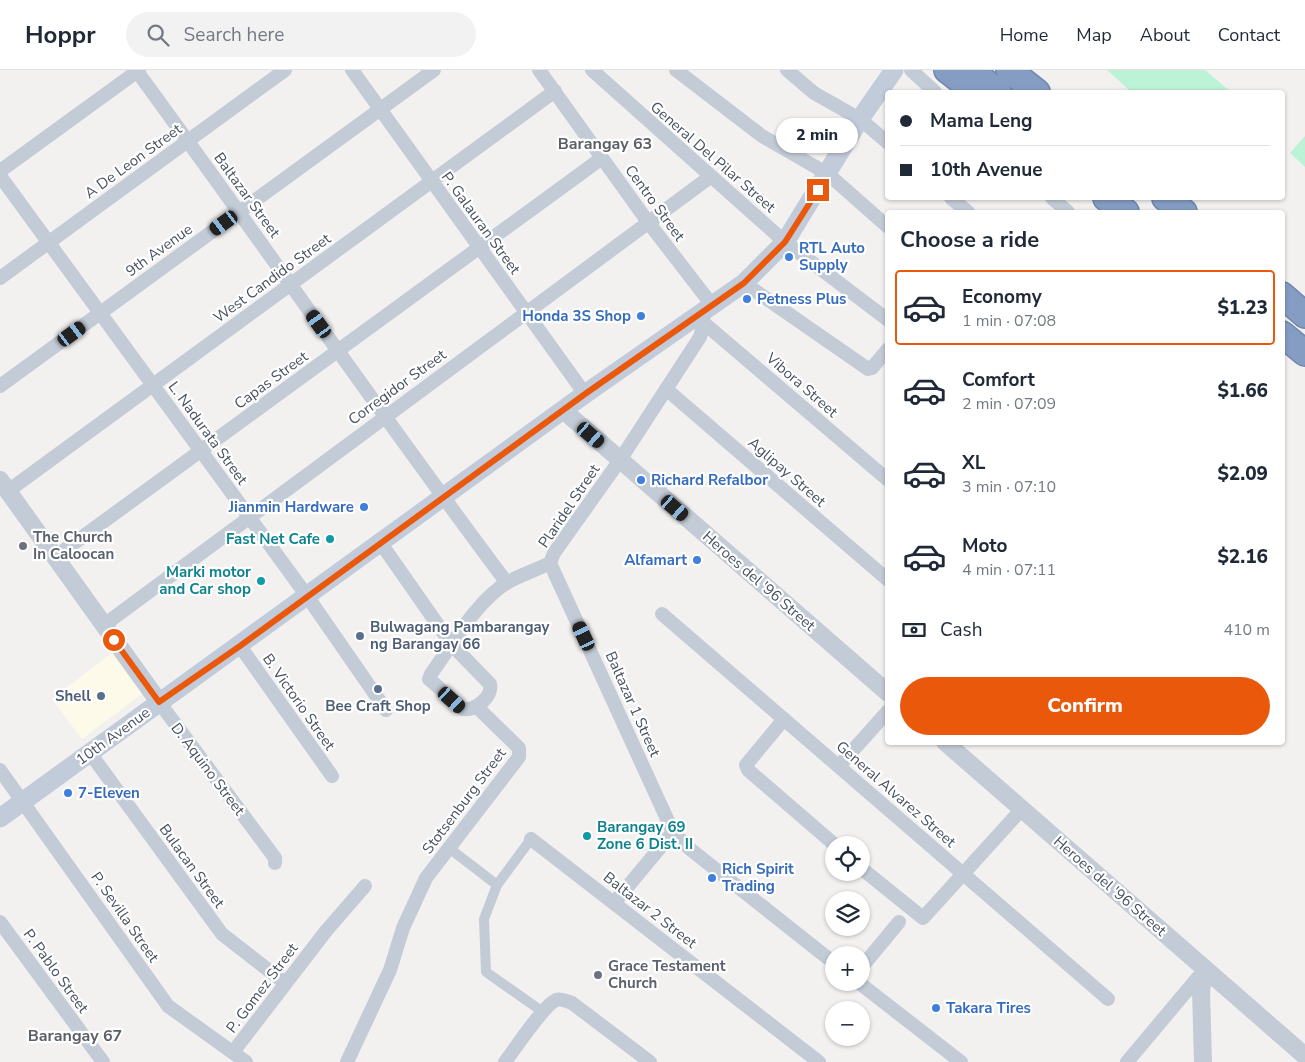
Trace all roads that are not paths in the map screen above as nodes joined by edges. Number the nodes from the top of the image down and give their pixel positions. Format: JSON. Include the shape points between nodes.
{"nodes":[{"id":1,"x":137,"y":70,"type":"edge"},
{"id":2,"x":285,"y":70,"type":"edge"},
{"id":3,"x":352,"y":70,"type":"edge"},
{"id":4,"x":434,"y":70,"type":"edge"},
{"id":5,"x":539,"y":70,"type":"edge"},
{"id":6,"x":592,"y":70,"type":"edge"},
{"id":7,"x":676,"y":70,"type":"edge"},
{"id":8,"x":787,"y":70,"type":"edge"},
{"id":9,"x":894,"y":70,"type":"edge"},
{"id":10,"x":911,"y":70,"type":"edge"},
{"id":11,"x":947,"y":70,"type":"edge"},
{"id":12,"x":971,"y":70,"type":"edge"},
{"id":13,"x":1010,"y":70,"type":"edge"},
{"id":14,"x":1032,"y":70,"type":"edge"},
{"id":15,"x":555,"y":90,"type":"junction"},
{"id":16,"x":934,"y":90,"type":"edge"},
{"id":17,"x":972,"y":90,"type":"edge"},
{"id":18,"x":996,"y":90,"type":"edge"},
{"id":19,"x":1035,"y":90,"type":"edge"},
{"id":20,"x":1056,"y":90,"type":"edge"},
{"id":21,"x":380,"y":109,"type":"junction"},
{"id":22,"x":860,"y":119,"type":"junction"},
{"id":23,"x":885,"y":140,"type":"edge"},
{"id":24,"x":188,"y":141,"type":"junction"},
{"id":25,"x":602,"y":158,"type":"junction"},
{"id":26,"x":0,"y":171,"type":"edge"},
{"id":27,"x":828,"y":174,"type":"junction"},
{"id":28,"x":0,"y":176,"type":"edge"},
{"id":29,"x":710,"y":176,"type":"junction"},
{"id":30,"x":432,"y":181,"type":"junction"},
{"id":31,"x":953,"y":200,"type":"edge"},
{"id":32,"x":1054,"y":200,"type":"edge"},
{"id":33,"x":1109,"y":200,"type":"edge"},
{"id":34,"x":1126,"y":200,"type":"edge"},
{"id":35,"x":1168,"y":200,"type":"edge"},
{"id":36,"x":1177,"y":200,"type":"edge"},
{"id":37,"x":965,"y":210,"type":"edge"},
{"id":38,"x":1066,"y":210,"type":"edge"},
{"id":39,"x":1123,"y":210,"type":"edge"},
{"id":40,"x":1138,"y":210,"type":"edge"},
{"id":41,"x":1181,"y":210,"type":"edge"},
{"id":42,"x":1190,"y":210,"type":"edge"},
{"id":43,"x":240,"y":211,"type":"junction"},
{"id":44,"x":648,"y":222,"type":"junction"},
{"id":45,"x":885,"y":223,"type":"edge"},
{"id":46,"x":48,"y":242,"type":"junction"},
{"id":47,"x":785,"y":242,"type":"junction"},
{"id":48,"x":480,"y":248,"type":"junction"},
{"id":49,"x":0,"y":278,"type":"edge"},
{"id":50,"x":744,"y":283,"type":"junction"},
{"id":51,"x":290,"y":284,"type":"junction"},
{"id":52,"x":1285,"y":298,"type":"edge"},
{"id":53,"x":526,"y":312,"type":"junction"},
{"id":54,"x":100,"y":313,"type":"junction"},
{"id":55,"x":704,"y":314,"type":"junction"},
{"id":56,"x":1305,"y":315,"type":"edge"},
{"id":57,"x":885,"y":318,"type":"edge"},
{"id":58,"x":1285,"y":337,"type":"edge"},
{"id":59,"x":338,"y":351,"type":"junction"},
{"id":60,"x":885,"y":353,"type":"edge"},
{"id":61,"x":1305,"y":354,"type":"edge"},
{"id":62,"x":153,"y":385,"type":"junction"},
{"id":63,"x":0,"y":386,"type":"edge"},
{"id":64,"x":666,"y":389,"type":"junction"},
{"id":65,"x":585,"y":394,"type":"junction"},
{"id":66,"x":563,"y":410,"type":"junction"},
{"id":67,"x":385,"y":416,"type":"junction"},
{"id":68,"x":201,"y":451,"type":"junction"},
{"id":69,"x":620,"y":460,"type":"junction"},
{"id":70,"x":885,"y":477,"type":"edge"},
{"id":71,"x":4,"y":486,"type":"edge"},
{"id":72,"x":443,"y":497,"type":"junction"},
{"id":73,"x":249,"y":517,"type":"junction"},
{"id":74,"x":380,"y":542,"type":"junction"},
{"id":75,"x":55,"y":558,"type":"junction"},
{"id":76,"x":550,"y":564,"type":"junction"},
{"id":77,"x":885,"y":576,"type":"edge"},
{"id":78,"x":507,"y":583,"type":"junction"},
{"id":79,"x":307,"y":596,"type":"junction"},
{"id":80,"x":662,"y":614,"type":"dead end"},
{"id":81,"x":104,"y":624,"type":"junction"},
{"id":82,"x":452,"y":645,"type":"junction"},
{"id":83,"x":240,"y":646,"type":"junction"},
{"id":84,"x":885,"y":690,"type":"edge"},
{"id":85,"x":159,"y":702,"type":"junction"},
{"id":86,"x":476,"y":707,"type":"junction"},
{"id":87,"x":386,"y":710,"type":"dead end"},
{"id":88,"x":885,"y":714,"type":"edge"},
{"id":89,"x":784,"y":719,"type":"junction"},
{"id":90,"x":948,"y":745,"type":"edge"},
{"id":91,"x":90,"y":753,"type":"junction"},
{"id":92,"x":839,"y":766,"type":"junction"},
{"id":93,"x":0,"y":770,"type":"edge"},
{"id":94,"x":332,"y":776,"type":"dead end"},
{"id":95,"x":23,"y":801,"type":"junction"},
{"id":96,"x":1022,"y":810,"type":"junction"},
{"id":97,"x":0,"y":818,"type":"edge"},
{"id":98,"x":677,"y":836,"type":"junction"},
{"id":99,"x":825,"y":837,"type":"edge"},
{"id":100,"x":531,"y":839,"type":"joint"},
{"id":101,"x":449,"y":848,"type":"junction"},
{"id":102,"x":275,"y":863,"type":"dead end"},
{"id":103,"x":963,"y":873,"type":"junction"},
{"id":104,"x":870,"y":875,"type":"edge"},
{"id":105,"x":497,"y":885,"type":"junction"},
{"id":106,"x":365,"y":886,"type":"dead end"},
{"id":107,"x":614,"y":903,"type":"junction"},
{"id":108,"x":0,"y":922,"type":"edge"},
{"id":109,"x":899,"y":922,"type":"dead end"},
{"id":110,"x":825,"y":956,"type":"edge"},
{"id":111,"x":870,"y":957,"type":"edge"},
{"id":112,"x":1205,"y":969,"type":"junction"},
{"id":113,"x":285,"y":983,"type":"junction"},
{"id":114,"x":870,"y":991,"type":"edge"},
{"id":115,"x":1108,"y":999,"type":"dead end"},
{"id":116,"x":543,"y":1012,"type":"junction"},
{"id":117,"x":233,"y":1052,"type":"junction"},
{"id":118,"x":1305,"y":1056,"type":"edge"},
{"id":119,"x":103,"y":1062,"type":"edge"},
{"id":120,"x":246,"y":1062,"type":"edge"},
{"id":121,"x":347,"y":1062,"type":"edge"},
{"id":122,"x":505,"y":1062,"type":"edge"},
{"id":123,"x":650,"y":1062,"type":"edge"},
{"id":124,"x":819,"y":1062,"type":"edge"},
{"id":125,"x":961,"y":1062,"type":"edge"},
{"id":126,"x":1128,"y":1062,"type":"edge"},
{"id":127,"x":1203,"y":1062,"type":"edge"}],
"edges":[{"from":1,"to":24,"type":"street","name":"Baltazar Street"},
{"from":1,"to":26,"type":"street"},
{"from":2,"to":24,"type":"street","name":"A De Leon Street"},
{"from":3,"to":21,"type":"street","name":"P. Galauran Street"},
{"from":4,"to":21,"type":"street","name":"9th Avenue"},
{"from":5,"to":15,"type":"street","name":"Centro Street"},
{"from":6,"to":29,"type":"street","name":"General Del Pilar Street"},
{"from":7,"to":27,"type":"street","via":[[762,136]]},
{"from":8,"to":22,"type":"street","via":[[814,92]]},
{"from":9,"to":22,"type":"main road","name":"10th Avenue"},
{"from":10,"to":16,"type":"street"},
{"from":11,"to":17,"type":"highway"},
{"from":12,"to":18,"type":"highway"},
{"from":13,"to":19,"type":"highway"},
{"from":14,"to":20,"type":"highway"},
{"from":15,"to":25,"type":"street","name":"Centro Street"},
{"from":15,"to":30,"type":"street","name":"West Candido Street"},
{"from":21,"to":30,"type":"street","name":"P. Galauran Street"},
{"from":21,"to":43,"type":"street","name":"9th Avenue"},
{"from":22,"to":23,"type":"street"},
{"from":22,"to":27,"type":"main road","name":"10th Avenue"},
{"from":24,"to":43,"type":"street","name":"Baltazar Street"},
{"from":24,"to":46,"type":"street","name":"A De Leon Street"},
{"from":25,"to":44,"type":"street","name":"Centro Street"},
{"from":25,"to":48,"type":"street","name":"Capas Street"},
{"from":27,"to":45,"type":"street"},
{"from":27,"to":47,"type":"main road","name":"10th Avenue"},
{"from":28,"to":46,"type":"street","name":"L. Nadurata Street"},
{"from":29,"to":44,"type":"street","name":"Corregidor Street"},
{"from":29,"to":47,"type":"street","name":"General Del Pilar Street"},
{"from":30,"to":48,"type":"street","name":"P. Galauran Street"},
{"from":30,"to":51,"type":"street","name":"West Candido Street"},
{"from":31,"to":37,"type":"street"},
{"from":32,"to":38,"type":"street"},
{"from":33,"to":39,"type":"highway"},
{"from":34,"to":40,"type":"highway"},
{"from":35,"to":41,"type":"highway"},
{"from":36,"to":42,"type":"highway"},
{"from":43,"to":51,"type":"street","name":"Baltazar Street"},
{"from":43,"to":54,"type":"street","name":"9th Avenue"},
{"from":44,"to":53,"type":"street","name":"Corregidor Street"},
{"from":44,"to":55,"type":"street","name":"Centro Street"},
{"from":46,"to":49,"type":"street","name":"A De Leon Street"},
{"from":46,"to":54,"type":"street","name":"L. Nadurata Street"},
{"from":47,"to":50,"type":"main road","name":"10th Avenue"},
{"from":47,"to":57,"type":"street","name":"General Del Pilar Street"},
{"from":48,"to":53,"type":"street","name":"P. Galauran Street"},
{"from":48,"to":59,"type":"street","name":"Capas Street"},
{"from":50,"to":55,"type":"main road","name":"10th Avenue"},
{"from":50,"to":60,"type":"street","via":[[868,369]]},
{"from":51,"to":59,"type":"street","name":"Baltazar Street"},
{"from":51,"to":62,"type":"street","name":"West Candido Street"},
{"from":52,"to":56,"type":"highway"},
{"from":53,"to":65,"type":"street","name":"P. Galauran Street"},
{"from":53,"to":67,"type":"street","name":"Corregidor Street"},
{"from":54,"to":62,"type":"street","name":"L. Nadurata Street"},
{"from":54,"to":63,"type":"street","name":"9th Avenue"},
{"from":55,"to":64,"type":"street","name":"Plaridel Street","via":[[700,336]]},
{"from":55,"to":65,"type":"main road","name":"10th Avenue"},
{"from":55,"to":70,"type":"street","name":"Vibora Street"},
{"from":58,"to":61,"type":"highway"},
{"from":59,"to":67,"type":"street","name":"Baltazar Street"},
{"from":59,"to":68,"type":"street","name":"Capas Street"},
{"from":62,"to":68,"type":"street","name":"L. Nadurata Street"},
{"from":62,"to":71,"type":"street","name":"West Candido Street"},
{"from":64,"to":69,"type":"street","name":"Plaridel Street"},
{"from":64,"to":77,"type":"street","name":"Aglipay Street"},
{"from":65,"to":66,"type":"main road","name":"10th Avenue"},
{"from":66,"to":69,"type":"street","name":"Heroes del '96 Street"},
{"from":66,"to":72,"type":"main road","name":"10th Avenue"},
{"from":67,"to":72,"type":"street","name":"Baltazar Street"},
{"from":67,"to":73,"type":"street","name":"Corregidor Street"},
{"from":68,"to":73,"type":"street","name":"L. Nadurata Street"},
{"from":68,"to":75,"type":"street","name":"Capas Street"},
{"from":69,"to":76,"type":"street","name":"Plaridel Street","via":[[554,552]]},
{"from":69,"to":84,"type":"street","name":"Heroes del '96 Street"},
{"from":71,"to":75,"type":"street","name":"D. Aquino Street"},
{"from":72,"to":74,"type":"main road","name":"10th Avenue"},
{"from":72,"to":78,"type":"street","name":"Baltazar Street"},
{"from":73,"to":79,"type":"street","name":"L. Nadurata Street"},
{"from":73,"to":81,"type":"street","name":"Corregidor Street"},
{"from":74,"to":79,"type":"main road","name":"10th Avenue"},
{"from":74,"to":82,"type":"street"},
{"from":75,"to":81,"type":"street","name":"D. Aquino Street"},
{"from":76,"to":78,"type":"street","name":"Plaridel Street"},
{"from":76,"to":98,"type":"street","name":"Baltazar 1 Street"},
{"from":78,"to":82,"type":"street","name":"Plaridel Street","via":[[487,600]]},
{"from":79,"to":83,"type":"main road","name":"10th Avenue"},
{"from":79,"to":87,"type":"street","name":"L. Nadurata Street"},
{"from":80,"to":89,"type":"street","name":"General Alvarez Street"},
{"from":81,"to":85,"type":"street","name":"D. Aquino Street"},
{"from":82,"to":86,"type":"street","via":[[490,684],[490,693]]},
{"from":82,"to":86,"type":"street","name":"Plaridel Street","via":[[429,679],[463,709]]},
{"from":83,"to":85,"type":"main road","name":"10th Avenue"},
{"from":83,"to":94,"type":"street","name":"B. Victorio Street"},
{"from":85,"to":91,"type":"main road","name":"10th Avenue"},
{"from":85,"to":102,"type":"street","name":"D. Aquino Street","via":[[275,858]]},
{"from":86,"to":101,"type":"street","name":"Stotsenburg Street","via":[[520,752]]},
{"from":88,"to":92,"type":"street"},
{"from":89,"to":92,"type":"street","name":"General Alvarez Street"},
{"from":89,"to":99,"type":"street","via":[[746,765]]},
{"from":90,"to":96,"type":"street","name":"Heroes del '96 Street"},
{"from":91,"to":95,"type":"main road","name":"10th Avenue"},
{"from":91,"to":113,"type":"street","name":"Bulacan Street","via":[[222,934]]},
{"from":92,"to":103,"type":"street","name":"General Alvarez Street"},
{"from":93,"to":95,"type":"street","name":"P. Sevilla Street"},
{"from":95,"to":97,"type":"main road","name":"10th Avenue"},
{"from":95,"to":117,"type":"street","name":"P. Sevilla Street","via":[[168,1006]]},
{"from":96,"to":103,"type":"street"},
{"from":96,"to":112,"type":"street","name":"Heroes del '96 Street"},
{"from":98,"to":107,"type":"street"},
{"from":98,"to":110,"type":"street","name":"Baltazar 1 Street"},
{"from":100,"to":105,"type":"street"},
{"from":100,"to":107,"type":"street","name":"Baltazar 2 Street"},
{"from":101,"to":105,"type":"street"},
{"from":101,"to":121,"type":"street","name":"Stotsenburg Street","via":[[426,878],[390,970]]},
{"from":103,"to":104,"type":"street","via":[[923,918]]},
{"from":103,"to":115,"type":"street","name":"General Alvarez Street"},
{"from":105,"to":116,"type":"street","via":[[484,919],[486,972]]},
{"from":106,"to":113,"type":"street","name":"P. Gomez Street"},
{"from":107,"to":124,"type":"street","name":"Baltazar 2 Street"},
{"from":108,"to":119,"type":"street","name":"P. Pablo Street"},
{"from":109,"to":111,"type":"street"},
{"from":112,"to":118,"type":"street","name":"Heroes del '96 Street"},
{"from":112,"to":126,"type":"street"},
{"from":112,"to":127,"type":"street","via":[[1201,990]]},
{"from":113,"to":117,"type":"street","name":"P. Gomez Street"},
{"from":114,"to":125,"type":"street"},
{"from":116,"to":122,"type":"street"},
{"from":116,"to":123,"type":"street","via":[[554,1001],[561,999],[572,1003]]},
{"from":117,"to":120,"type":"street","name":"P. Sevilla Street"}]}
